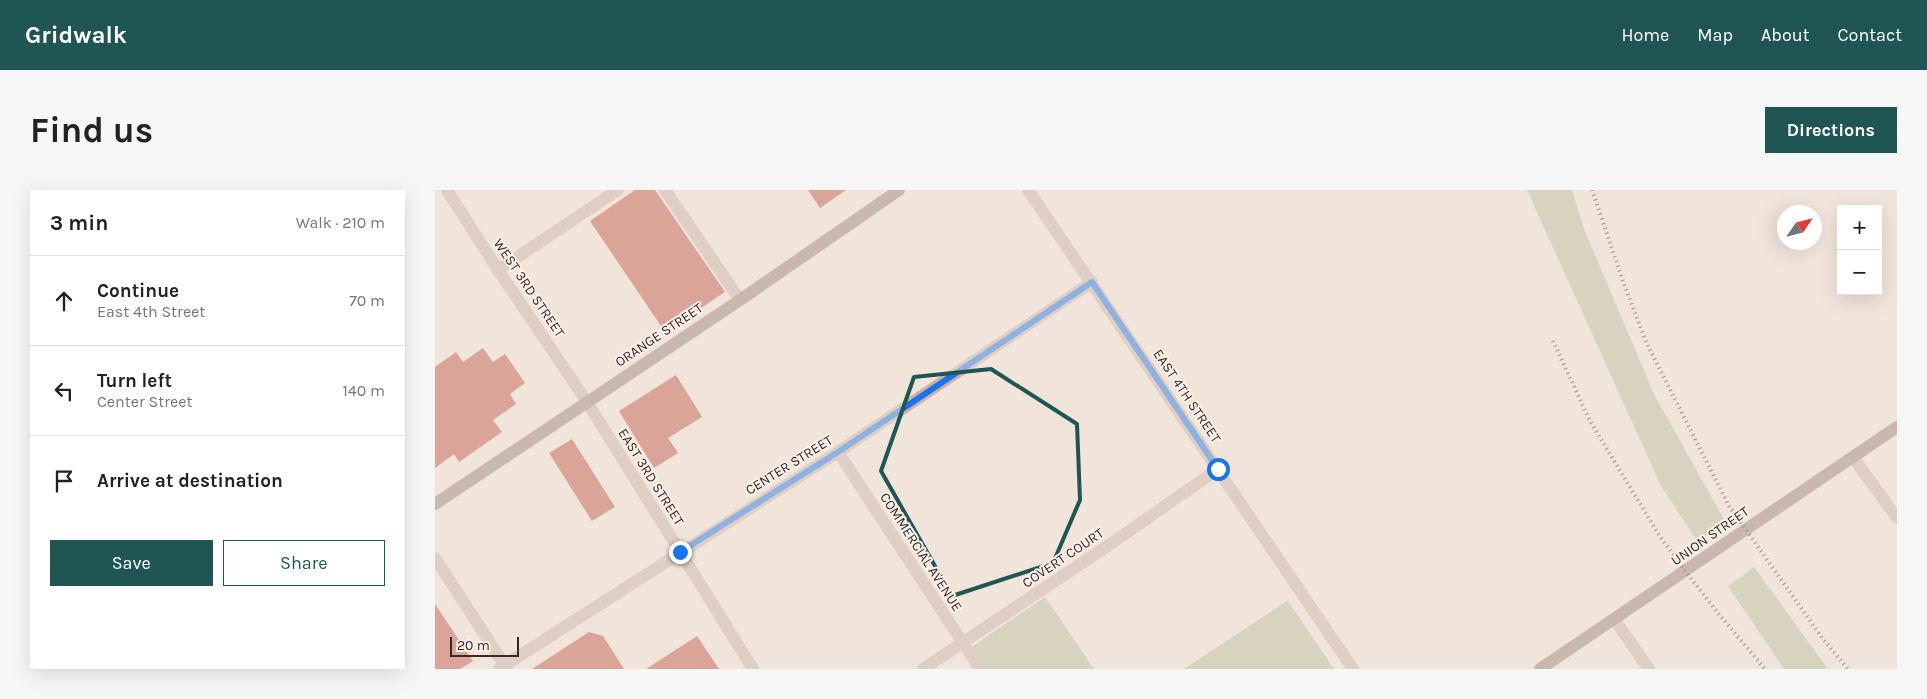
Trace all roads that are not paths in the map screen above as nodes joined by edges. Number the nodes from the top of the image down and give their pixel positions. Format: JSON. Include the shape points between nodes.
{"nodes":[{"id":1,"x":447,"y":190,"type":"edge"},
{"id":2,"x":619,"y":190,"type":"edge"},
{"id":3,"x":665,"y":190,"type":"edge"},
{"id":4,"x":899,"y":190,"type":"edge"},
{"id":5,"x":1028,"y":190,"type":"edge"},
{"id":6,"x":498,"y":270,"type":"junction"},
{"id":7,"x":1092,"y":282,"type":"junction"},
{"id":8,"x":740,"y":300,"type":"junction"},
{"id":9,"x":587,"y":402,"type":"junction"},
{"id":10,"x":1897,"y":427,"type":"edge"},
{"id":11,"x":838,"y":452,"type":"junction"},
{"id":12,"x":1853,"y":457,"type":"junction"},
{"id":13,"x":1218,"y":469,"type":"junction"},
{"id":14,"x":435,"y":504,"type":"edge"},
{"id":15,"x":1897,"y":518,"type":"edge"},
{"id":16,"x":680,"y":552,"type":"junction"},
{"id":17,"x":435,"y":558,"type":"edge"},
{"id":18,"x":1614,"y":619,"type":"junction"},
{"id":19,"x":963,"y":643,"type":"junction"},
{"id":20,"x":503,"y":668,"type":"edge"},
{"id":21,"x":753,"y":669,"type":"edge"},
{"id":22,"x":923,"y":669,"type":"edge"},
{"id":23,"x":980,"y":669,"type":"edge"},
{"id":24,"x":1353,"y":669,"type":"edge"},
{"id":25,"x":1540,"y":669,"type":"edge"},
{"id":26,"x":1649,"y":669,"type":"edge"}],
"edges":[{"from":1,"to":6,"type":"street","name":"WEST 3RD STREET"},
{"from":2,"to":6,"type":"street"},
{"from":3,"to":8,"type":"street"},
{"from":4,"to":8,"type":"street","name":"ORANGE STREET"},
{"from":5,"to":7,"type":"street","name":"EAST 4TH STREET"},
{"from":6,"to":9,"type":"street","name":"WEST 3RD STREET"},
{"from":7,"to":11,"type":"street","name":"CENTER STREET"},
{"from":7,"to":13,"type":"street","name":"EAST 4TH STREET"},
{"from":8,"to":9,"type":"street","name":"ORANGE STREET"},
{"from":9,"to":14,"type":"street","name":"ORANGE STREET"},
{"from":9,"to":16,"type":"street","name":"EAST 3RD STREET"},
{"from":10,"to":12,"type":"street","name":"UNION STREET"},
{"from":11,"to":16,"type":"street","name":"CENTER STREET"},
{"from":11,"to":19,"type":"street","name":"COMMERCIAL AVENUE"},
{"from":12,"to":15,"type":"street"},
{"from":12,"to":18,"type":"street","name":"UNION STREET"},
{"from":13,"to":19,"type":"street","name":"COVERT COURT"},
{"from":13,"to":24,"type":"street","name":"EAST 4TH STREET"},
{"from":16,"to":20,"type":"street","name":"CENTER STREET"},
{"from":16,"to":21,"type":"street","name":"EAST 3RD STREET"},
{"from":17,"to":20,"type":"street"},
{"from":18,"to":25,"type":"street","name":"UNION STREET"},
{"from":18,"to":26,"type":"street"},
{"from":19,"to":22,"type":"street","name":"COVERT COURT"},
{"from":19,"to":23,"type":"street","name":"COMMERCIAL AVENUE"}]}
